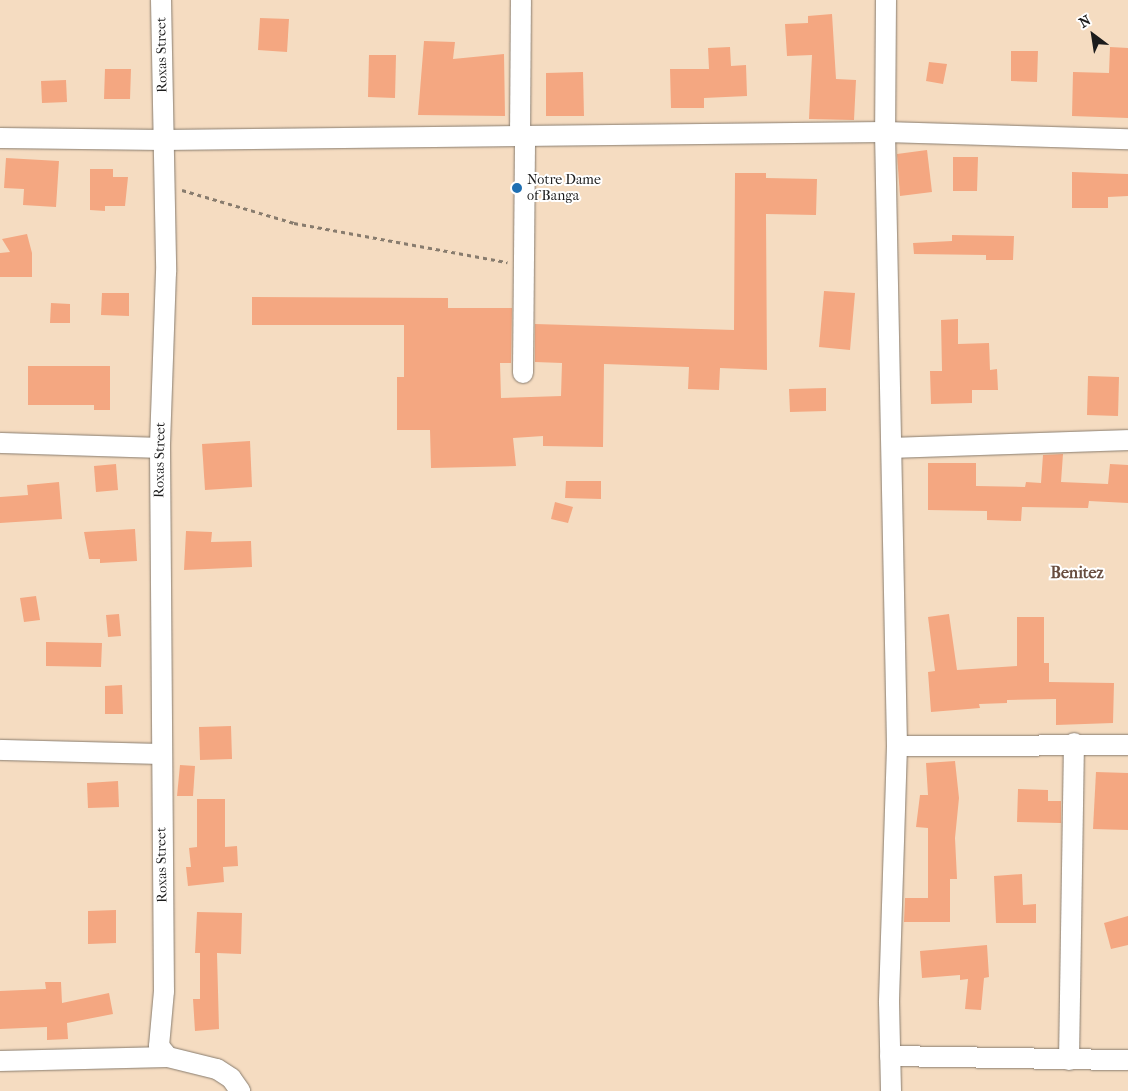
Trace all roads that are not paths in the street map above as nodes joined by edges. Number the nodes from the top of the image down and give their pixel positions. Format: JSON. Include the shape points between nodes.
{"nodes":[{"id":1,"x":160,"y":0,"type":"edge"},
{"id":2,"x":521,"y":0,"type":"edge"},
{"id":3,"x":886,"y":0,"type":"edge"},
{"id":4,"x":885,"y":132,"type":"junction"},
{"id":5,"x":522,"y":136,"type":"junction"},
{"id":6,"x":0,"y":138,"type":"edge"},
{"id":7,"x":1128,"y":138,"type":"edge"},
{"id":8,"x":164,"y":140,"type":"junction"},
{"id":9,"x":522,"y":373,"type":"dead end"},
{"id":10,"x":1128,"y":440,"type":"edge"},
{"id":11,"x":0,"y":443,"type":"edge"},
{"id":12,"x":160,"y":448,"type":"junction"},
{"id":13,"x":892,"y":448,"type":"junction"},
{"id":14,"x":1074,"y":743,"type":"junction"},
{"id":15,"x":1128,"y":745,"type":"edge"},
{"id":16,"x":897,"y":746,"type":"junction"},
{"id":17,"x":0,"y":750,"type":"edge"},
{"id":18,"x":161,"y":754,"type":"junction"},
{"id":19,"x":890,"y":1056,"type":"junction"},
{"id":20,"x":168,"y":1057,"type":"junction"},
{"id":21,"x":0,"y":1060,"type":"edge"},
{"id":22,"x":1069,"y":1060,"type":"junction"},
{"id":23,"x":1128,"y":1060,"type":"edge"},
{"id":24,"x":240,"y":1091,"type":"edge"},
{"id":25,"x":891,"y":1091,"type":"edge"}],
"edges":[{"from":1,"to":8,"type":"street","name":"Roxas Street"},
{"from":2,"to":5,"type":"street"},
{"from":3,"to":4,"type":"street"},
{"from":4,"to":5,"type":"street"},
{"from":4,"to":7,"type":"street"},
{"from":4,"to":13,"type":"street"},
{"from":5,"to":8,"type":"street"},
{"from":5,"to":9,"type":"street"},
{"from":6,"to":8,"type":"street"},
{"from":8,"to":12,"type":"street","name":"Roxas Street","via":[[166,272]]},
{"from":10,"to":13,"type":"street"},
{"from":11,"to":12,"type":"street"},
{"from":12,"to":18,"type":"street","name":"Roxas Street"},
{"from":13,"to":16,"type":"street"},
{"from":14,"to":15,"type":"street"},
{"from":14,"to":16,"type":"street"},
{"from":14,"to":22,"type":"street"},
{"from":16,"to":19,"type":"street"},
{"from":17,"to":18,"type":"street"},
{"from":18,"to":20,"type":"street","name":"Roxas Street","via":[[164,991],[159,1046]]},
{"from":19,"to":22,"type":"street"},
{"from":19,"to":25,"type":"street"},
{"from":20,"to":21,"type":"street"},
{"from":20,"to":24,"type":"street","via":[[217,1069],[231,1078]]},
{"from":22,"to":23,"type":"street"}]}
